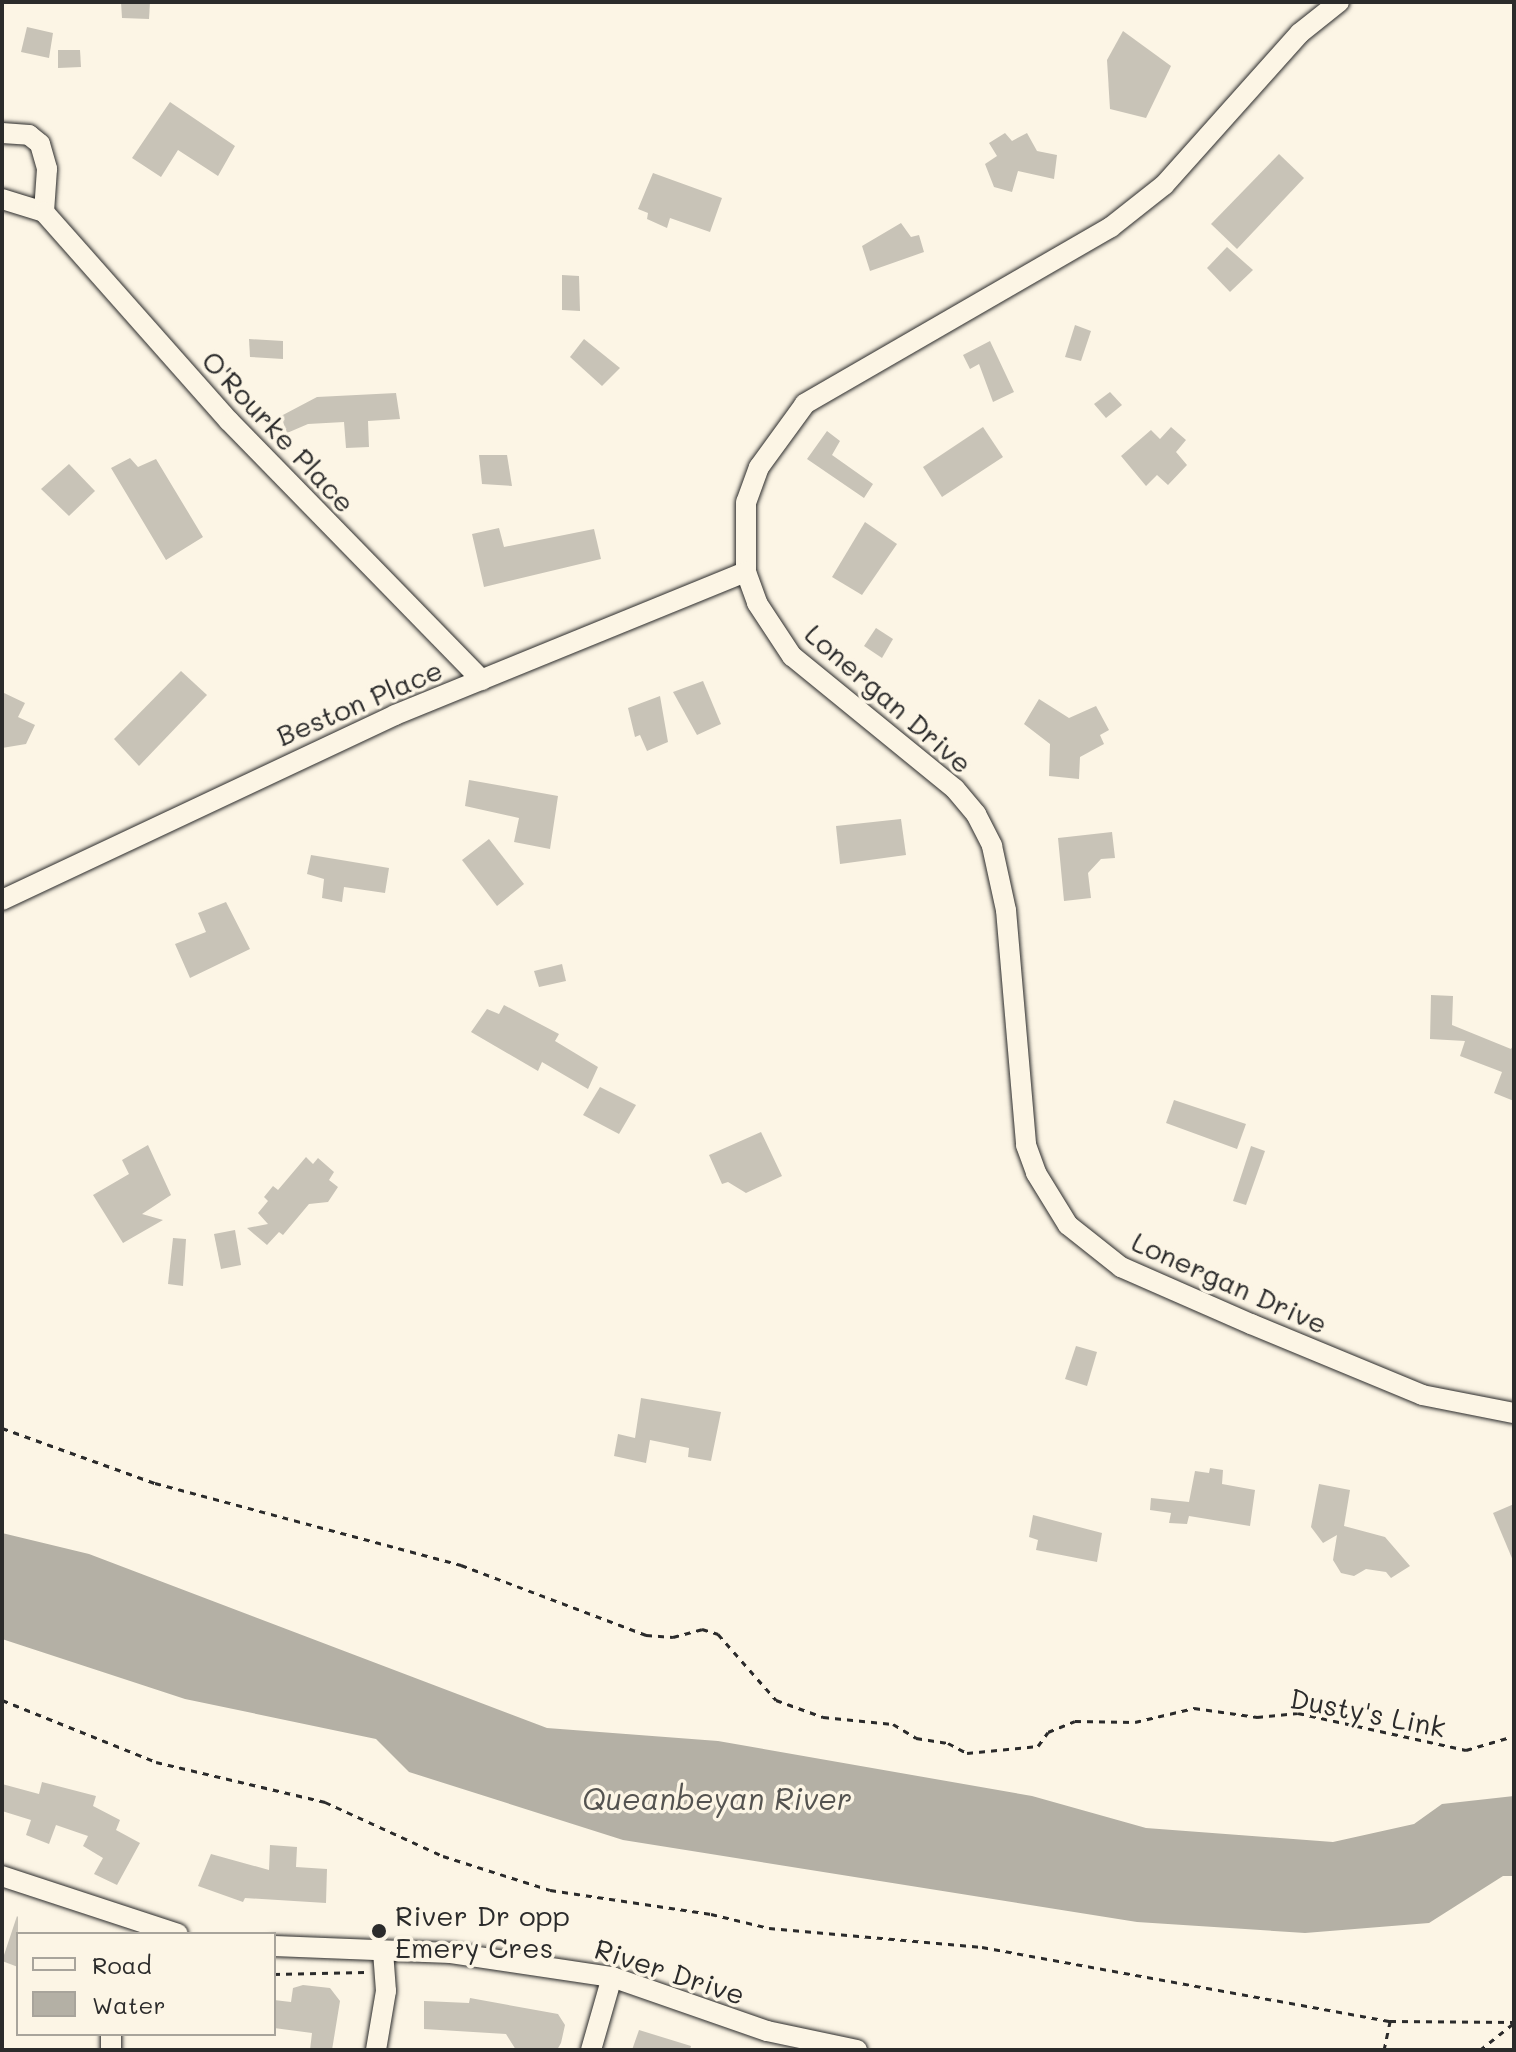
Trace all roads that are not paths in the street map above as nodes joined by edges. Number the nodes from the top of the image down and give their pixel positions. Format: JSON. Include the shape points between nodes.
{"nodes":[{"id":1,"x":1339,"y":2,"type":"edge"},
{"id":2,"x":2,"y":133,"type":"edge"},
{"id":3,"x":2,"y":199,"type":"edge"},
{"id":4,"x":44,"y":212,"type":"junction"},
{"id":5,"x":746,"y":572,"type":"junction"},
{"id":6,"x":482,"y":680,"type":"junction"},
{"id":7,"x":2,"y":900,"type":"edge"},
{"id":8,"x":1514,"y":1413,"type":"edge"},
{"id":9,"x":2,"y":1876,"type":"edge"},
{"id":10,"x":119,"y":1926,"type":"edge"},
{"id":11,"x":163,"y":1932,"type":"edge"},
{"id":12,"x":276,"y":1946,"type":"edge"},
{"id":13,"x":383,"y":1951,"type":"junction"},
{"id":14,"x":612,"y":1977,"type":"junction"},
{"id":15,"x":376,"y":2050,"type":"edge"},
{"id":16,"x":591,"y":2050,"type":"edge"},
{"id":17,"x":857,"y":2050,"type":"edge"}],
"edges":[{"from":1,"to":5,"type":"street","name":"Lonergan Drive","via":[[1300,33],[1164,185],[1111,227],[805,404],[759,467],[746,502]]},
{"from":2,"to":4,"type":"street","via":[[29,135],[40,144],[47,169]]},
{"from":3,"to":4,"type":"street"},
{"from":4,"to":6,"type":"street","name":"O'Rourke Place","via":[[229,421]]},
{"from":5,"to":6,"type":"street","name":"Beston Place"},
{"from":5,"to":8,"type":"street","name":"Lonergan Drive","via":[[765,617],[792,656],[955,789],[976,814],[992,846],[1006,910],[1026,1145],[1036,1173],[1068,1225],[1121,1267],[1237,1318],[1422,1395]]},
{"from":6,"to":7,"type":"street","name":"Beston Place","via":[[293,761]]},
{"from":9,"to":10,"type":"street"},
{"from":10,"to":11,"type":"street"},
{"from":12,"to":13,"type":"street","name":"River Drive"},
{"from":13,"to":14,"type":"street","name":"River Drive","via":[[451,1953]]},
{"from":13,"to":15,"type":"street"},
{"from":14,"to":16,"type":"street"},
{"from":14,"to":17,"type":"street","name":"River Drive","via":[[767,2031]]}]}
